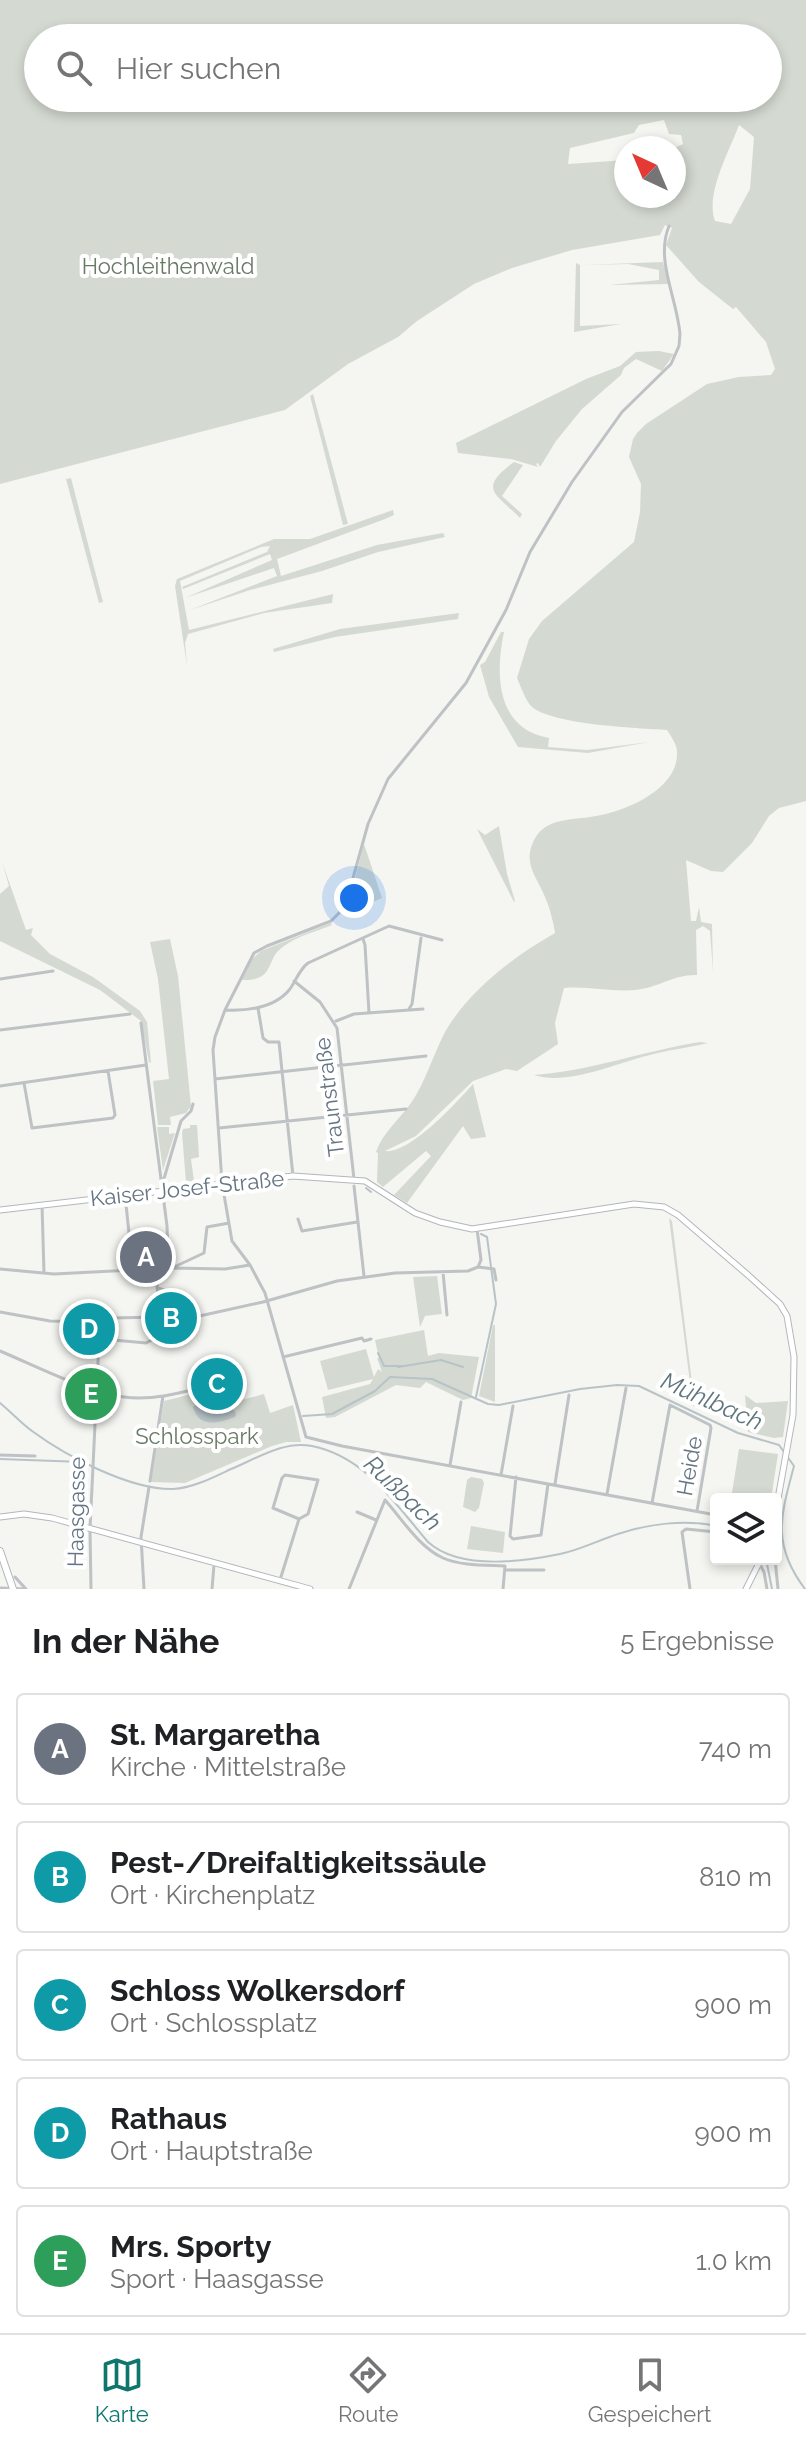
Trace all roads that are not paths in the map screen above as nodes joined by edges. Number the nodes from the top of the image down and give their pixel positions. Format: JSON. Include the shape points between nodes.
{"nodes":[{"id":1,"x":669,"y":226,"type":"dead end"},
{"id":2,"x":419,"y":936,"type":"junction"},
{"id":3,"x":363,"y":939,"type":"junction"},
{"id":4,"x":442,"y":940,"type":"dead end"},
{"id":5,"x":53,"y":971,"type":"dead end"},
{"id":6,"x":0,"y":979,"type":"edge"},
{"id":7,"x":294,"y":981,"type":"junction"},
{"id":8,"x":258,"y":1008,"type":"junction"},
{"id":9,"x":409,"y":1009,"type":"junction"},
{"id":10,"x":423,"y":1009,"type":"dead end"},
{"id":11,"x":225,"y":1010,"type":"junction"},
{"id":12,"x":369,"y":1013,"type":"junction"},
{"id":13,"x":130,"y":1014,"type":"dead end"},
{"id":14,"x":335,"y":1021,"type":"junction"},
{"id":15,"x":141,"y":1023,"type":"dead end"},
{"id":16,"x":0,"y":1030,"type":"edge"},
{"id":17,"x":426,"y":1056,"type":"dead end"},
{"id":18,"x":146,"y":1065,"type":"junction"},
{"id":19,"x":342,"y":1065,"type":"junction"},
{"id":20,"x":108,"y":1071,"type":"junction"},
{"id":21,"x":282,"y":1071,"type":"junction"},
{"id":22,"x":215,"y":1079,"type":"junction"},
{"id":23,"x":24,"y":1083,"type":"junction"},
{"id":24,"x":0,"y":1086,"type":"edge"},
{"id":25,"x":193,"y":1104,"type":"dead end"},
{"id":26,"x":406,"y":1109,"type":"dead end"},
{"id":27,"x":347,"y":1114,"type":"junction"},
{"id":28,"x":287,"y":1121,"type":"junction"},
{"id":29,"x":218,"y":1128,"type":"junction"},
{"id":30,"x":293,"y":1176,"type":"junction"},
{"id":31,"x":163,"y":1182,"type":"junction"},
{"id":32,"x":222,"y":1183,"type":"junction"},
{"id":33,"x":354,"y":1183,"type":"junction"},
{"id":34,"x":163,"y":1190,"type":"junction"},
{"id":35,"x":125,"y":1195,"type":"junction"},
{"id":36,"x":42,"y":1205,"type":"junction"},
{"id":37,"x":0,"y":1210,"type":"edge"},
{"id":38,"x":298,"y":1219,"type":"dead end"},
{"id":39,"x":357,"y":1222,"type":"junction"},
{"id":40,"x":229,"y":1223,"type":"junction"},
{"id":41,"x":477,"y":1229,"type":"junction"},
{"id":42,"x":132,"y":1262,"type":"dead end"},
{"id":43,"x":250,"y":1265,"type":"junction"},
{"id":44,"x":478,"y":1267,"type":"junction"},
{"id":45,"x":172,"y":1268,"type":"junction"},
{"id":46,"x":0,"y":1269,"type":"edge"},
{"id":47,"x":160,"y":1269,"type":"junction"},
{"id":48,"x":443,"y":1272,"type":"junction"},
{"id":49,"x":44,"y":1274,"type":"junction"},
{"id":50,"x":364,"y":1276,"type":"junction"},
{"id":51,"x":496,"y":1280,"type":"dead end"},
{"id":52,"x":157,"y":1288,"type":"junction"},
{"id":53,"x":268,"y":1300,"type":"junction"},
{"id":54,"x":0,"y":1312,"type":"edge"},
{"id":55,"x":447,"y":1315,"type":"dead end"},
{"id":56,"x":199,"y":1316,"type":"junction"},
{"id":57,"x":162,"y":1317,"type":"junction"},
{"id":58,"x":111,"y":1320,"type":"junction"},
{"id":59,"x":76,"y":1322,"type":"junction"},
{"id":60,"x":167,"y":1334,"type":"junction"},
{"id":61,"x":371,"y":1339,"type":"dead end"},
{"id":62,"x":99,"y":1340,"type":"junction"},
{"id":63,"x":110,"y":1341,"type":"junction"},
{"id":64,"x":0,"y":1351,"type":"edge"},
{"id":65,"x":283,"y":1357,"type":"junction"},
{"id":66,"x":211,"y":1385,"type":"dead end"},
{"id":67,"x":626,"y":1388,"type":"dead end"},
{"id":68,"x":96,"y":1389,"type":"junction"},
{"id":69,"x":569,"y":1395,"type":"dead end"},
{"id":70,"x":163,"y":1396,"type":"junction"},
{"id":71,"x":461,"y":1402,"type":"dead end"},
{"id":72,"x":513,"y":1406,"type":"dead end"},
{"id":73,"x":0,"y":1455,"type":"edge"},
{"id":74,"x":35,"y":1456,"type":"dead end"},
{"id":75,"x":450,"y":1465,"type":"junction"},
{"id":76,"x":501,"y":1475,"type":"junction"},
{"id":77,"x":516,"y":1477,"type":"junction"},
{"id":78,"x":150,"y":1481,"type":"dead end"},
{"id":79,"x":549,"y":1483,"type":"junction"},
{"id":80,"x":555,"y":1484,"type":"junction"},
{"id":81,"x":149,"y":1487,"type":"dead end"},
{"id":82,"x":779,"y":1493,"type":"edge"},
{"id":83,"x":607,"y":1494,"type":"junction"},
{"id":84,"x":652,"y":1503,"type":"junction"},
{"id":85,"x":357,"y":1512,"type":"dead end"},
{"id":86,"x":697,"y":1512,"type":"junction"},
{"id":87,"x":710,"y":1514,"type":"edge"},
{"id":88,"x":0,"y":1517,"type":"edge"},
{"id":89,"x":299,"y":1519,"type":"junction"},
{"id":90,"x":376,"y":1520,"type":"junction"},
{"id":91,"x":90,"y":1529,"type":"junction"},
{"id":92,"x":710,"y":1531,"type":"edge"},
{"id":93,"x":141,"y":1541,"type":"junction"},
{"id":94,"x":0,"y":1551,"type":"edge"},
{"id":95,"x":215,"y":1562,"type":"junction"},
{"id":96,"x":758,"y":1565,"type":"edge"},
{"id":97,"x":761,"y":1565,"type":"edge"},
{"id":98,"x":776,"y":1565,"type":"edge"},
{"id":99,"x":505,"y":1568,"type":"junction"},
{"id":100,"x":544,"y":1570,"type":"dead end"},
{"id":101,"x":15,"y":1577,"type":"dead end"},
{"id":102,"x":280,"y":1580,"type":"junction"},
{"id":103,"x":287,"y":1586,"type":"edge"},
{"id":104,"x":0,"y":1588,"type":"edge"},
{"id":105,"x":12,"y":1588,"type":"edge"},
{"id":106,"x":25,"y":1589,"type":"edge"},
{"id":107,"x":91,"y":1589,"type":"edge"},
{"id":108,"x":144,"y":1589,"type":"edge"},
{"id":109,"x":212,"y":1589,"type":"edge"},
{"id":110,"x":310,"y":1589,"type":"edge"},
{"id":111,"x":349,"y":1589,"type":"edge"},
{"id":112,"x":503,"y":1589,"type":"edge"},
{"id":113,"x":690,"y":1589,"type":"edge"},
{"id":114,"x":746,"y":1589,"type":"edge"},
{"id":115,"x":767,"y":1589,"type":"edge"},
{"id":116,"x":778,"y":1589,"type":"edge"}],
"edges":[{"from":1,"to":11,"type":"street","via":[[664,255],[680,334],[673,360],[593,449],[530,552],[466,683],[388,779],[373,810],[342,912],[254,953]]},
{"from":2,"to":3,"type":"street","via":[[389,926]]},
{"from":2,"to":4,"type":"street"},
{"from":2,"to":9,"type":"street"},
{"from":3,"to":7,"type":"street","via":[[308,963]]},
{"from":3,"to":12,"type":"street"},
{"from":5,"to":6,"type":"street"},
{"from":7,"to":8,"type":"street","via":[[277,1000]]},
{"from":7,"to":14,"type":"street","name":"Traunstraße"},
{"from":8,"to":11,"type":"street"},
{"from":8,"to":21,"type":"street","via":[[263,1038],[279,1042]]},
{"from":9,"to":10,"type":"street"},
{"from":9,"to":12,"type":"street"},
{"from":11,"to":22,"type":"street","via":[[214,1040]]},
{"from":12,"to":14,"type":"street"},
{"from":13,"to":16,"type":"street"},
{"from":14,"to":19,"type":"street","name":"Traunstraße"},
{"from":15,"to":18,"type":"street"},
{"from":17,"to":19,"type":"street"},
{"from":18,"to":20,"type":"street"},
{"from":18,"to":31,"type":"street"},
{"from":19,"to":21,"type":"street"},
{"from":19,"to":27,"type":"street","name":"Traunstraße"},
{"from":20,"to":23,"type":"street"},
{"from":20,"to":23,"type":"street","via":[[115,1114],[111,1119],[32,1128]]},
{"from":21,"to":22,"type":"street"},
{"from":21,"to":28,"type":"street"},
{"from":22,"to":29,"type":"street"},
{"from":23,"to":24,"type":"street"},
{"from":25,"to":31,"type":"street","via":[[181,1121]]},
{"from":26,"to":27,"type":"street"},
{"from":27,"to":28,"type":"street"},
{"from":27,"to":33,"type":"street","name":"Traunstraße"},
{"from":28,"to":29,"type":"street"},
{"from":28,"to":30,"type":"street"},
{"from":29,"to":32,"type":"street"},
{"from":30,"to":32,"type":"street","name":"Kaiser Josef-Straße"},
{"from":30,"to":33,"type":"street","name":"Kaiser Josef-Straße"},
{"from":31,"to":34,"type":"street"},
{"from":32,"to":34,"type":"street","name":"Kaiser Josef-Straße"},
{"from":32,"to":40,"type":"street"},
{"from":33,"to":39,"type":"street","name":"Traunstraße"},
{"from":33,"to":41,"type":"street","name":"Kaiser Josef-Straße","via":[[373,1185],[425,1217]]},
{"from":34,"to":35,"type":"street","name":"Kaiser Josef-Straße"},
{"from":34,"to":47,"type":"street","via":[[168,1242]]},
{"from":35,"to":36,"type":"street","name":"Kaiser Josef-Straße"},
{"from":35,"to":42,"type":"street"},
{"from":36,"to":37,"type":"street","name":"Kaiser Josef-Straße"},
{"from":36,"to":49,"type":"street"},
{"from":38,"to":39,"type":"street","via":[[302,1231]]},
{"from":39,"to":50,"type":"street","name":"Traunstraße"},
{"from":40,"to":43,"type":"street","via":[[232,1241]]},
{"from":40,"to":45,"type":"street","via":[[207,1227],[204,1253]]},
{"from":41,"to":44,"type":"street"},
{"from":41,"to":82,"type":"street","via":[[641,1204],[664,1207],[764,1289],[785,1311],[794,1357],[793,1415]]},
{"from":43,"to":45,"type":"street"},
{"from":43,"to":53,"type":"street"},
{"from":44,"to":48,"type":"street"},
{"from":44,"to":51,"type":"street","via":[[489,1268]]},
{"from":45,"to":47,"type":"street"},
{"from":46,"to":49,"type":"street"},
{"from":47,"to":49,"type":"street"},
{"from":47,"to":52,"type":"street"},
{"from":48,"to":50,"type":"street"},
{"from":48,"to":55,"type":"street"},
{"from":50,"to":53,"type":"street"},
{"from":52,"to":56,"type":"street"},
{"from":52,"to":57,"type":"street"},
{"from":53,"to":56,"type":"street"},
{"from":53,"to":65,"type":"street"},
{"from":54,"to":59,"type":"street"},
{"from":56,"to":60,"type":"street"},
{"from":57,"to":58,"type":"street"},
{"from":57,"to":60,"type":"street"},
{"from":58,"to":59,"type":"street"},
{"from":58,"to":63,"type":"street"},
{"from":59,"to":62,"type":"street","via":[[79,1336]]},
{"from":60,"to":63,"type":"street","via":[[143,1343]]},
{"from":61,"to":65,"type":"street"},
{"from":62,"to":63,"type":"street"},
{"from":62,"to":68,"type":"street","name":"Haasgasse"},
{"from":64,"to":68,"type":"street"},
{"from":65,"to":75,"type":"street","via":[[305,1435]]},
{"from":66,"to":70,"type":"street"},
{"from":67,"to":83,"type":"street"},
{"from":68,"to":70,"type":"street","via":[[127,1397]]},
{"from":68,"to":91,"type":"street","name":"Haasgasse"},
{"from":69,"to":80,"type":"street"},
{"from":70,"to":78,"type":"street"},
{"from":71,"to":75,"type":"street"},
{"from":72,"to":76,"type":"street"},
{"from":73,"to":74,"type":"street"},
{"from":75,"to":76,"type":"street"},
{"from":76,"to":77,"type":"street"},
{"from":77,"to":79,"type":"street"},
{"from":77,"to":79,"type":"street","via":[[513,1539],[541,1535]]},
{"from":79,"to":80,"type":"street"},
{"from":80,"to":83,"type":"street"},
{"from":81,"to":93,"type":"street"},
{"from":83,"to":84,"type":"street"},
{"from":84,"to":86,"type":"street"},
{"from":84,"to":86,"type":"street","name":"Heide","via":[[670,1405],[711,1428]]},
{"from":85,"to":90,"type":"street"},
{"from":86,"to":87,"type":"street"},
{"from":88,"to":91,"type":"street","via":[[35,1515]]},
{"from":89,"to":89,"type":"street","via":[[308,1514],[319,1479],[282,1478],[273,1508]]},
{"from":89,"to":102,"type":"street"},
{"from":90,"to":99,"type":"street","via":[[385,1500],[437,1555]]},
{"from":90,"to":111,"type":"street"},
{"from":91,"to":93,"type":"street"},
{"from":91,"to":107,"type":"street","name":"Haasgasse"},
{"from":92,"to":113,"type":"street","via":[[682,1532]]},
{"from":93,"to":95,"type":"street"},
{"from":93,"to":108,"type":"street"},
{"from":94,"to":105,"type":"main road"},
{"from":95,"to":102,"type":"street"},
{"from":95,"to":109,"type":"street"},
{"from":96,"to":114,"type":"street"},
{"from":97,"to":115,"type":"street"},
{"from":98,"to":116,"type":"street"},
{"from":99,"to":100,"type":"street"},
{"from":99,"to":112,"type":"street"},
{"from":101,"to":106,"type":"street"},
{"from":102,"to":103,"type":"street"},
{"from":103,"to":110,"type":"street"},
{"from":104,"to":105,"type":"street"},
{"from":105,"to":106,"type":"street"}]}
